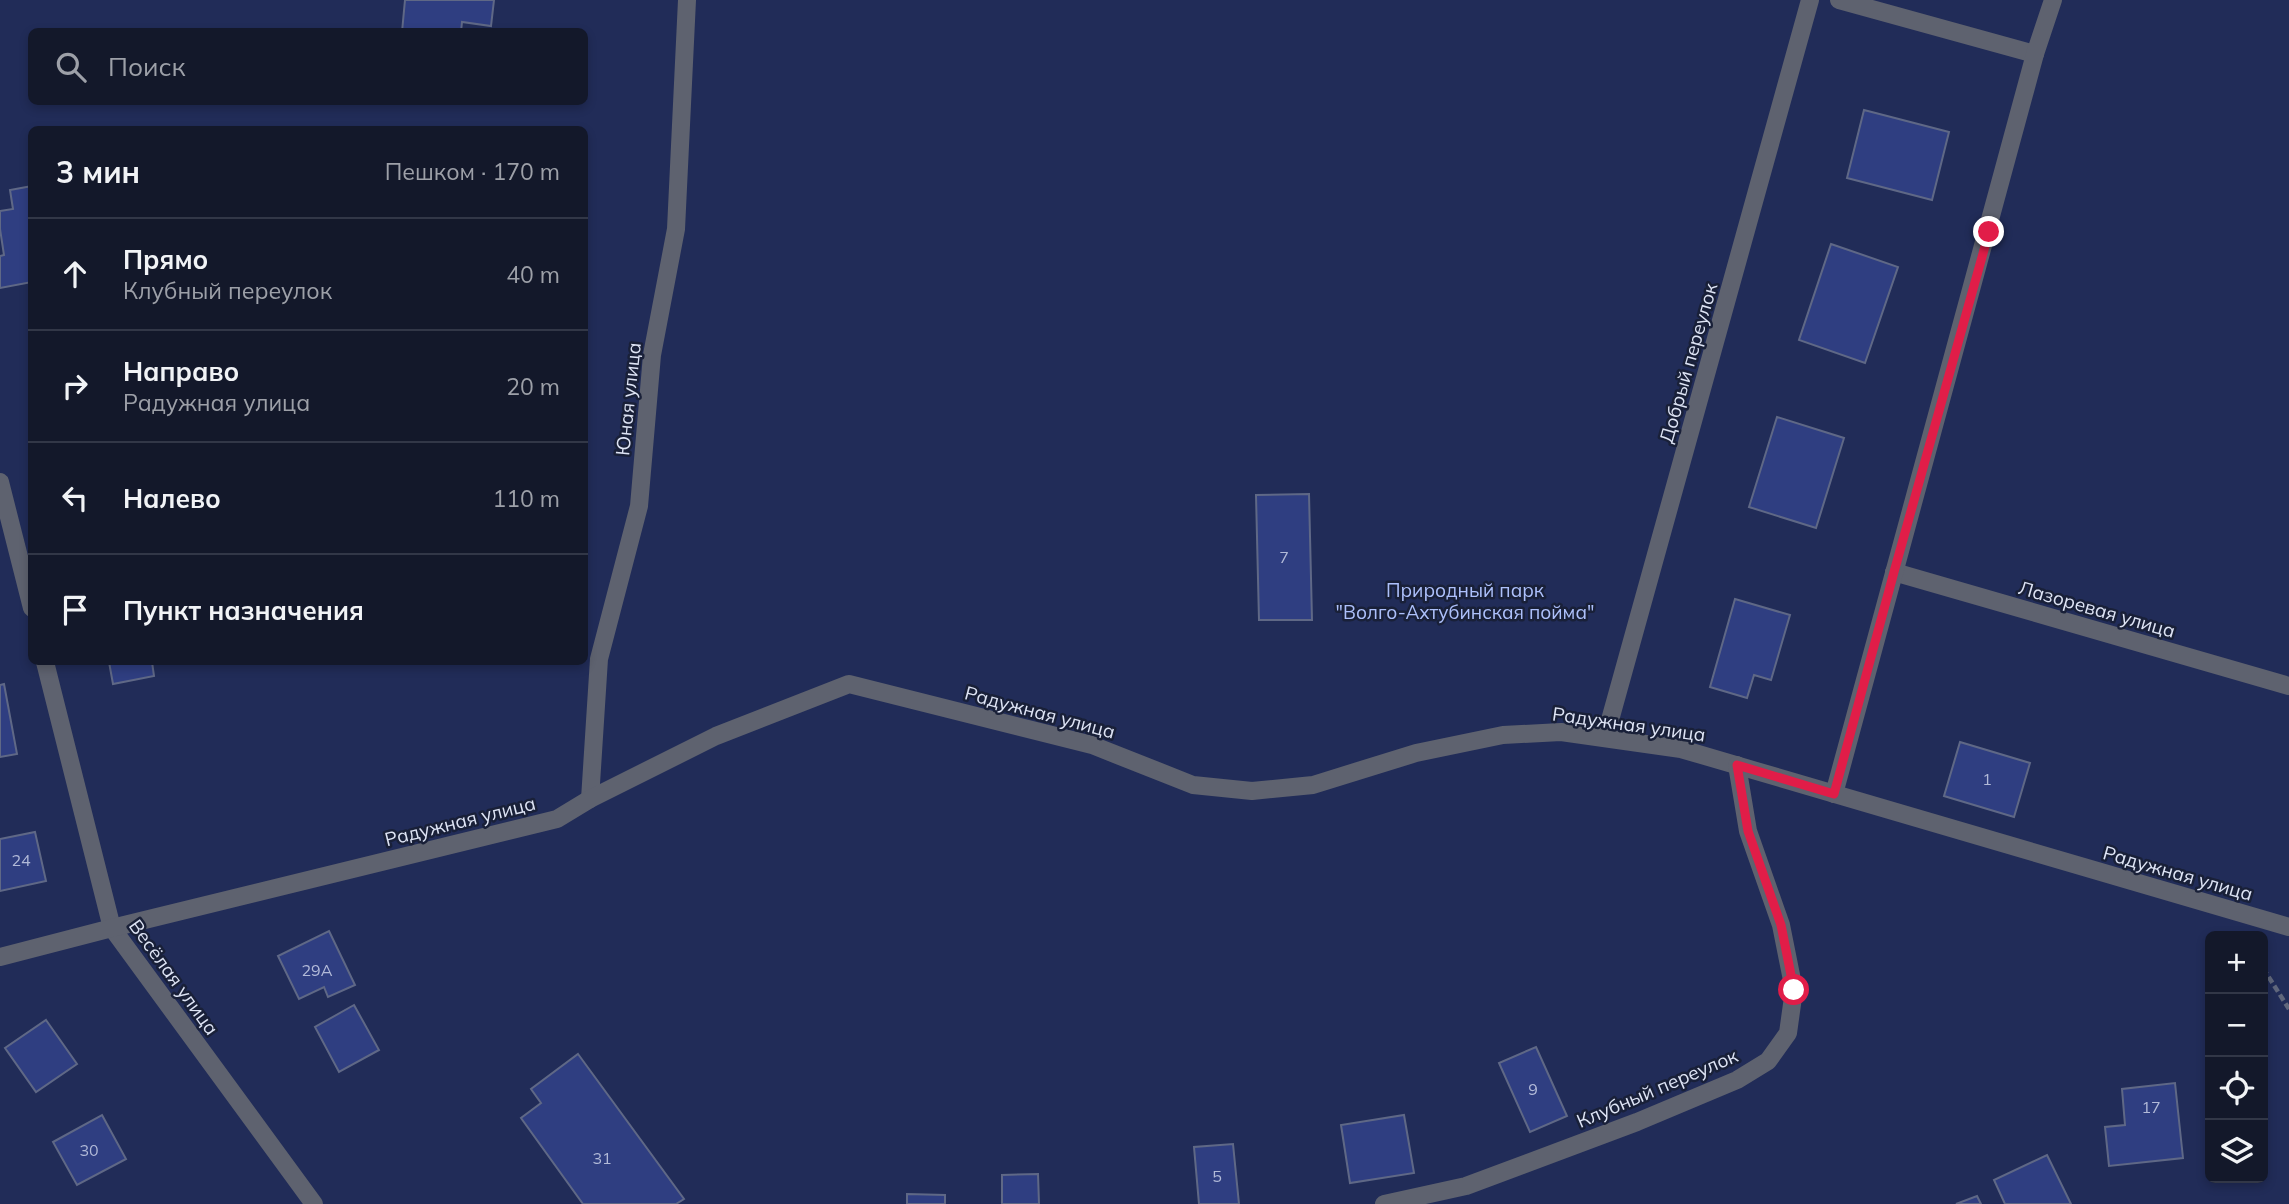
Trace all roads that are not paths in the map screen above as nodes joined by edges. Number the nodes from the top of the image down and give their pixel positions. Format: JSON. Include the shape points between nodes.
{"nodes":[{"id":1,"x":687,"y":0,"type":"edge"},
{"id":2,"x":1810,"y":0,"type":"edge"},
{"id":3,"x":1839,"y":0,"type":"edge"},
{"id":4,"x":2053,"y":0,"type":"edge"},
{"id":5,"x":2035,"y":54,"type":"junction"},
{"id":6,"x":0,"y":482,"type":"edge"},
{"id":7,"x":1894,"y":572,"type":"junction"},
{"id":8,"x":28,"y":592,"type":"edge"},
{"id":9,"x":46,"y":665,"type":"edge"},
{"id":10,"x":2289,"y":686,"type":"edge"},
{"id":11,"x":1605,"y":738,"type":"junction"},
{"id":12,"x":1737,"y":765,"type":"junction"},
{"id":13,"x":1834,"y":794,"type":"junction"},
{"id":14,"x":590,"y":799,"type":"junction"},
{"id":15,"x":2289,"y":927,"type":"edge"},
{"id":16,"x":111,"y":928,"type":"junction"},
{"id":17,"x":0,"y":957,"type":"edge"},
{"id":18,"x":314,"y":1204,"type":"edge"},
{"id":19,"x":1384,"y":1204,"type":"edge"}],
"edges":[{"from":1,"to":14,"type":"street","name":"Юная улица","via":[[676,229],[652,355],[639,506],[599,659]]},
{"from":2,"to":11,"type":"street","name":"Добрый переулок"},
{"from":3,"to":5,"type":"street"},
{"from":4,"to":5,"type":"street"},
{"from":5,"to":7,"type":"street"},
{"from":6,"to":8,"type":"street"},
{"from":7,"to":10,"type":"street","name":"Лазоревая улица"},
{"from":7,"to":13,"type":"street"},
{"from":9,"to":16,"type":"street","name":"Весёлая улица"},
{"from":11,"to":12,"type":"street","name":"Радужная улица","via":[[1681,749]]},
{"from":11,"to":14,"type":"street","name":"Радужная улица","via":[[1561,732],[1503,735],[1416,753],[1313,785],[1252,791],[1192,785],[1092,745],[849,684],[716,736]]},
{"from":12,"to":13,"type":"street","name":"Радужная улица"},
{"from":12,"to":19,"type":"street","name":"Клубный переулок","via":[[1748,831],[1781,925],[1794,990],[1788,1033],[1768,1060],[1737,1080],[1491,1177]]},
{"from":13,"to":15,"type":"street","name":"Радужная улица"},
{"from":14,"to":16,"type":"street","name":"Радужная улица","via":[[557,819]]},
{"from":16,"to":17,"type":"street","name":"Радужная улица"},
{"from":16,"to":18,"type":"street","name":"Весёлая улица"}]}
